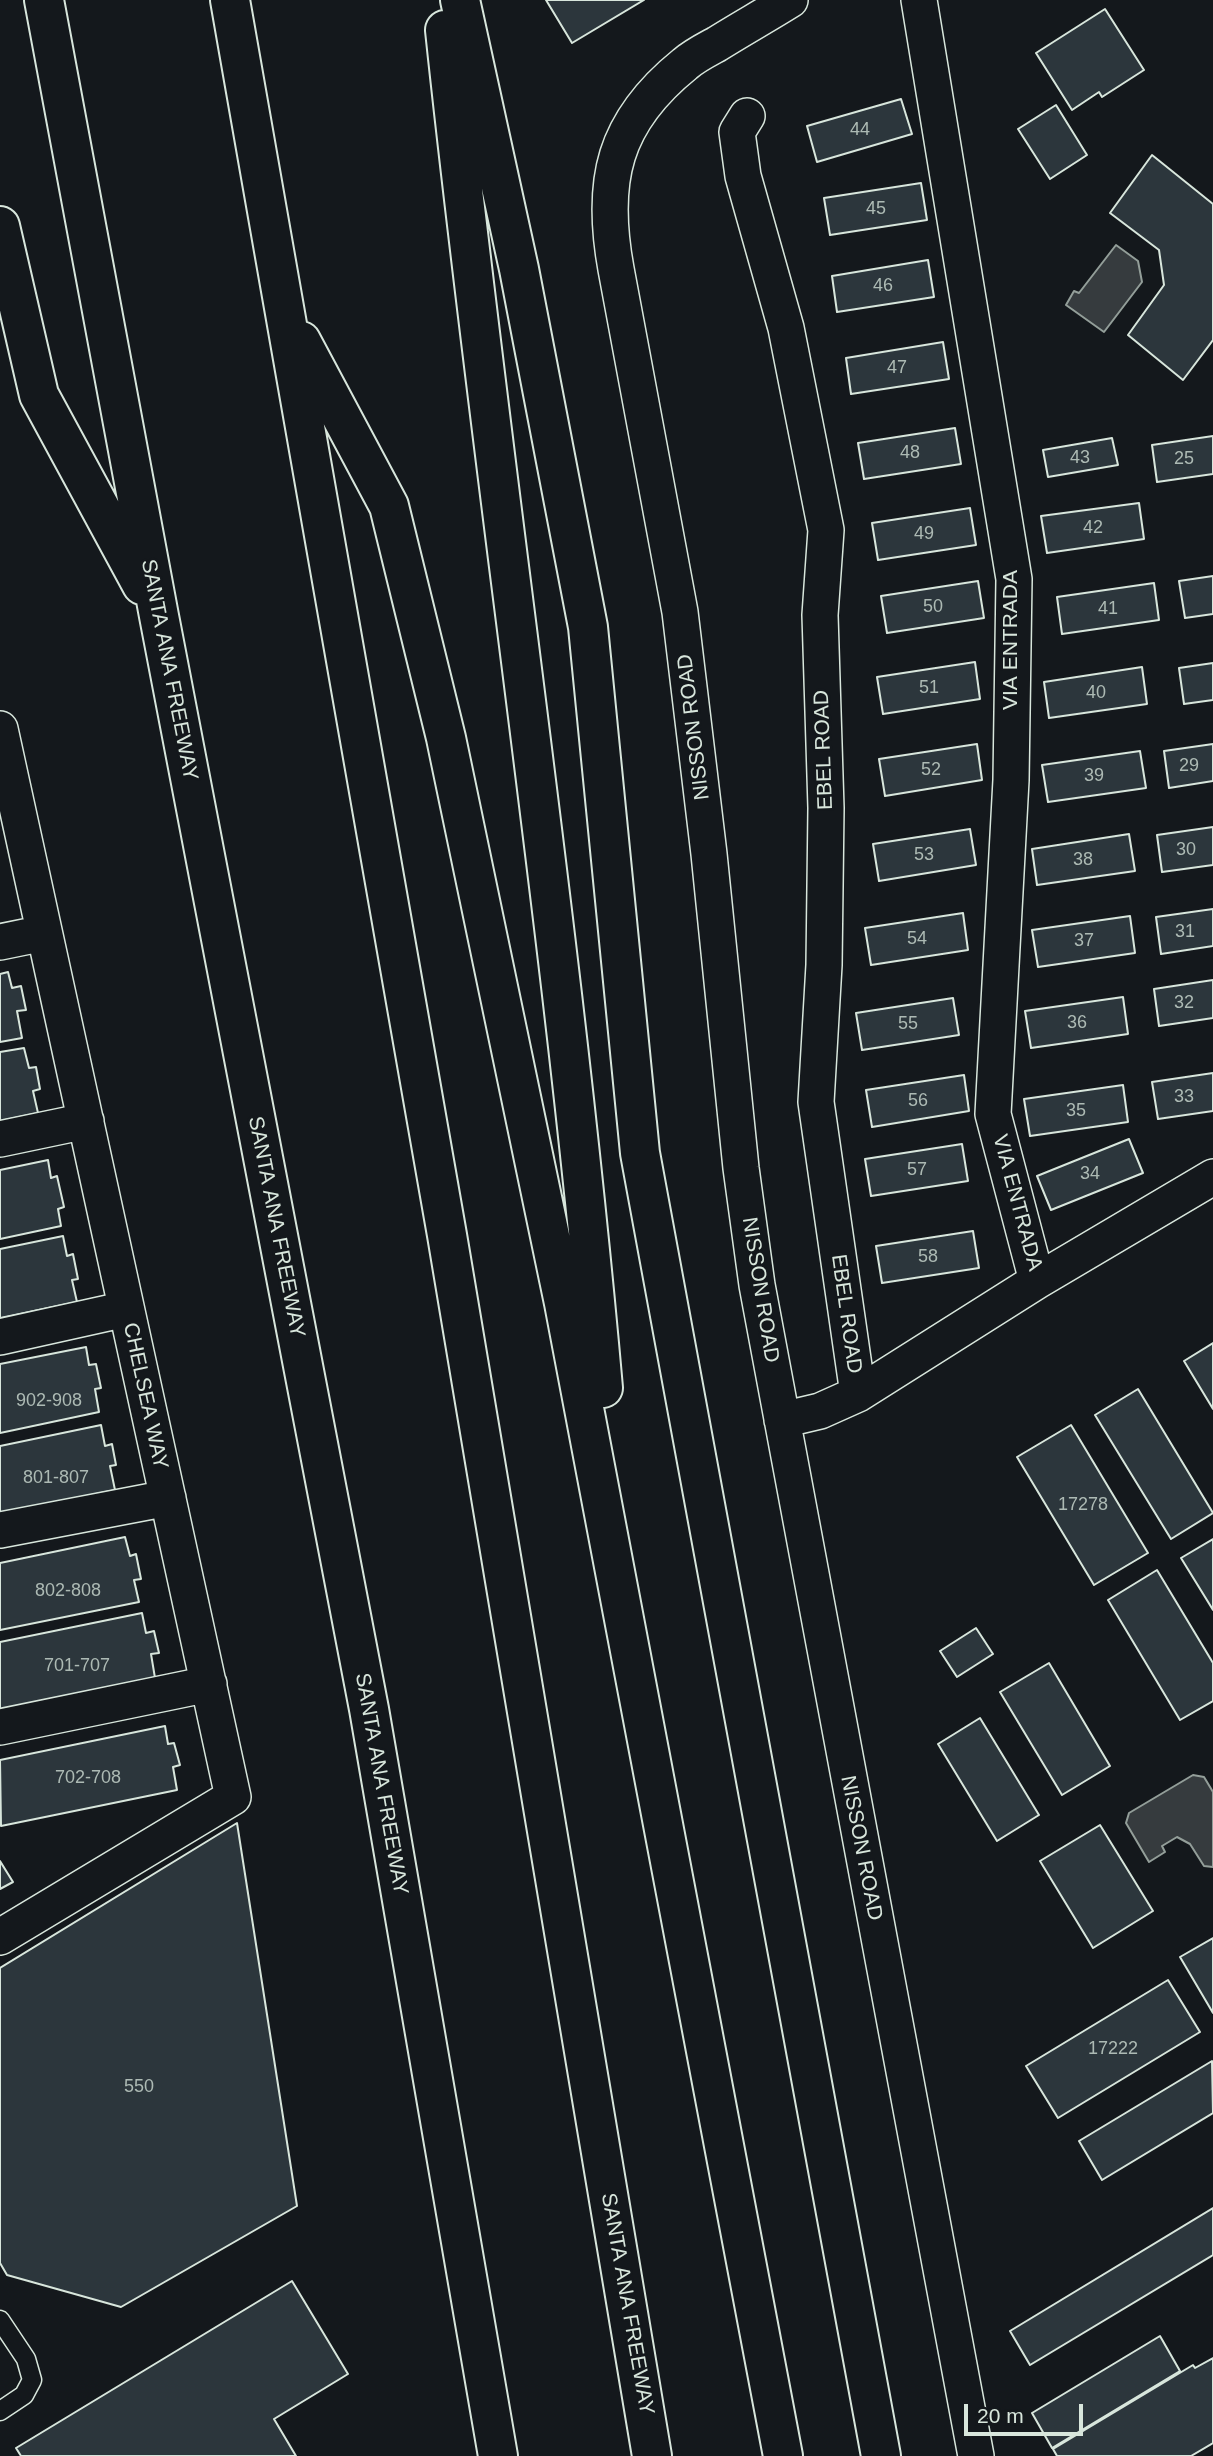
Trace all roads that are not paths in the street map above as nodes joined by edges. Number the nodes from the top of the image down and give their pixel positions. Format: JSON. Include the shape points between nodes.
{"nodes":[{"id":1,"x":44,"y":0,"type":"edge"},
{"id":2,"x":230,"y":0,"type":"edge"},
{"id":3,"x":442,"y":0,"type":"edge"},
{"id":4,"x":460,"y":0,"type":"edge"},
{"id":5,"x":790,"y":0,"type":"edge"},
{"id":6,"x":919,"y":0,"type":"edge"},
{"id":7,"x":747,"y":116,"type":"dead end"},
{"id":8,"x":0,"y":226,"type":"edge"},
{"id":9,"x":285,"y":311,"type":"junction"},
{"id":10,"x":159,"y":616,"type":"junction"},
{"id":11,"x":1,"y":741,"type":"edge"},
{"id":12,"x":44,"y":933,"type":"junction"},
{"id":13,"x":0,"y":942,"type":"edge"},
{"id":14,"x":86,"y":1121,"type":"junction"},
{"id":15,"x":0,"y":1139,"type":"edge"},
{"id":16,"x":1213,"y":1177,"type":"edge"},
{"id":17,"x":1037,"y":1281,"type":"junction"},
{"id":18,"x":126,"y":1309,"type":"junction"},
{"id":19,"x":0,"y":1336,"type":"edge"},
{"id":20,"x":858,"y":1394,"type":"junction"},
{"id":21,"x":782,"y":1420,"type":"junction"},
{"id":22,"x":168,"y":1497,"type":"junction"},
{"id":23,"x":0,"y":1530,"type":"edge"},
{"id":24,"x":622,"y":1606,"type":"junction"},
{"id":25,"x":209,"y":1684,"type":"junction"},
{"id":26,"x":0,"y":1727,"type":"edge"},
{"id":27,"x":0,"y":1937,"type":"edge"},
{"id":28,"x":0,"y":2320,"type":"edge"},
{"id":29,"x":0,"y":2411,"type":"edge"},
{"id":30,"x":498,"y":2456,"type":"edge"},
{"id":31,"x":652,"y":2456,"type":"edge"},
{"id":32,"x":783,"y":2456,"type":"edge"},
{"id":33,"x":881,"y":2456,"type":"edge"},
{"id":34,"x":976,"y":2456,"type":"edge"}],
"edges":[{"from":1,"to":10,"type":"highway","name":"SANTA ANA FREEWAY"},
{"from":2,"to":9,"type":"highway","name":"SANTA ANA FREEWAY"},
{"from":3,"to":24,"type":"highway","via":[[593,1286]]},
{"from":4,"to":33,"type":"highway","via":[[519,269],[588,627],[640,1153]]},
{"from":5,"to":21,"type":"street","name":"NISSON ROAD","via":[[686,62],[657,90],[620,146],[609,204],[611,242],[680,612],[741,1168]]},
{"from":6,"to":17,"type":"street","name":"VIA ENTRADA","via":[[1014,579],[1011,780],[993,1114]]},
{"from":7,"to":20,"type":"street","name":"EBEL ROAD","via":[[737,132],[743,176],[786,328],[826,530],[820,615],[826,808],[824,965],[816,1102]]},
{"from":8,"to":10,"type":"highway","via":[[39,396]]},
{"from":9,"to":24,"type":"highway","via":[[389,506],[446,738]]},
{"from":9,"to":31,"type":"highway","name":"SANTA ANA FREEWAY","via":[[447,1235]]},
{"from":10,"to":30,"type":"highway","name":"SANTA ANA FREEWAY","via":[[369,1709]]},
{"from":11,"to":12,"type":"street","name":"CHELSEA WAY"},
{"from":12,"to":13,"type":"street"},
{"from":12,"to":14,"type":"street","name":"CHELSEA WAY"},
{"from":14,"to":15,"type":"street"},
{"from":14,"to":18,"type":"street","name":"CHELSEA WAY"},
{"from":16,"to":17,"type":"street","name":"EBEL ROAD"},
{"from":17,"to":20,"type":"street","name":"EBEL ROAD"},
{"from":18,"to":19,"type":"street"},
{"from":18,"to":22,"type":"street","name":"CHELSEA WAY"},
{"from":20,"to":21,"type":"street","name":"EBEL ROAD","via":[[821,1411]]},
{"from":21,"to":34,"type":"street","name":"NISSON ROAD"},
{"from":22,"to":23,"type":"street"},
{"from":22,"to":25,"type":"street","name":"CHELSEA WAY"},
{"from":24,"to":32,"type":"highway"},
{"from":25,"to":26,"type":"street"},
{"from":25,"to":27,"type":"street","name":"CHELSEA WAY","via":[[233,1797]]},
{"from":28,"to":29,"type":"lane","via":[[26,2359],[32,2380],[24,2395]]}]}
